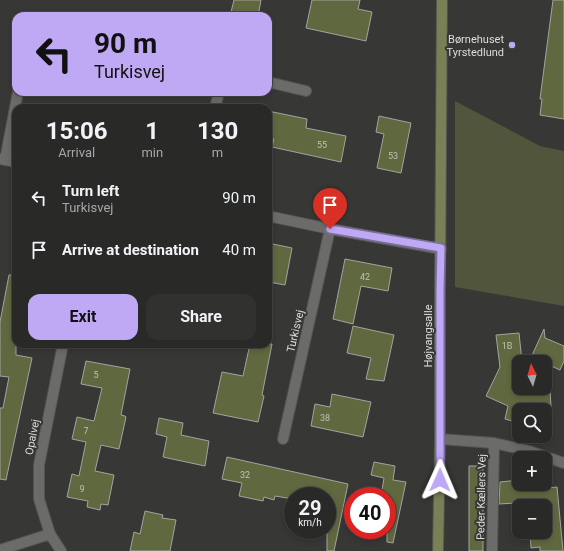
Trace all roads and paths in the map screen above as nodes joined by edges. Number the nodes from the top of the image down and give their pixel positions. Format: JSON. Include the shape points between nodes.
{"nodes":[{"id":1,"x":442,"y":0,"type":"edge"},
{"id":2,"x":272,"y":83,"type":"edge"},
{"id":3,"x":306,"y":91,"type":"dead end"},
{"id":4,"x":12,"y":117,"type":"edge"},
{"id":5,"x":2,"y":159,"type":"edge"},
{"id":6,"x":12,"y":161,"type":"edge"},
{"id":7,"x":272,"y":217,"type":"edge"},
{"id":8,"x":330,"y":229,"type":"junction"},
{"id":9,"x":441,"y":248,"type":"junction"},
{"id":10,"x":62,"y":348,"type":"edge"},
{"id":11,"x":283,"y":439,"type":"dead end"},
{"id":12,"x":440,"y":439,"type":"junction"},
{"id":13,"x":494,"y":443,"type":"junction"},
{"id":14,"x":564,"y":463,"type":"edge"},
{"id":15,"x":50,"y":534,"type":"junction"},
{"id":16,"x":0,"y":550,"type":"edge"},
{"id":17,"x":61,"y":551,"type":"edge"},
{"id":18,"x":438,"y":551,"type":"edge"},
{"id":19,"x":492,"y":551,"type":"edge"}],
"edges":[{"from":1,"to":9,"type":"street","name":"Højvangsalle"},
{"from":2,"to":3,"type":"street"},
{"from":4,"to":5,"type":"street"},
{"from":5,"to":6,"type":"street"},
{"from":7,"to":8,"type":"street"},
{"from":8,"to":9,"type":"street"},
{"from":8,"to":11,"type":"street","name":"Turkisvej"},
{"from":9,"to":12,"type":"street","name":"Højvangsalle"},
{"from":10,"to":15,"type":"street","name":"Opalvej","via":[[39,465],[39,499]]},
{"from":12,"to":13,"type":"street","name":"Peder Kællers Vej"},
{"from":12,"to":18,"type":"street","name":"Højvangsalle"},
{"from":13,"to":14,"type":"street","name":"Peder Kællers Vej"},
{"from":13,"to":19,"type":"street","name":"Peder Kællers Vej"},
{"from":15,"to":16,"type":"street"},
{"from":15,"to":17,"type":"street","name":"Opalvej"}]}
